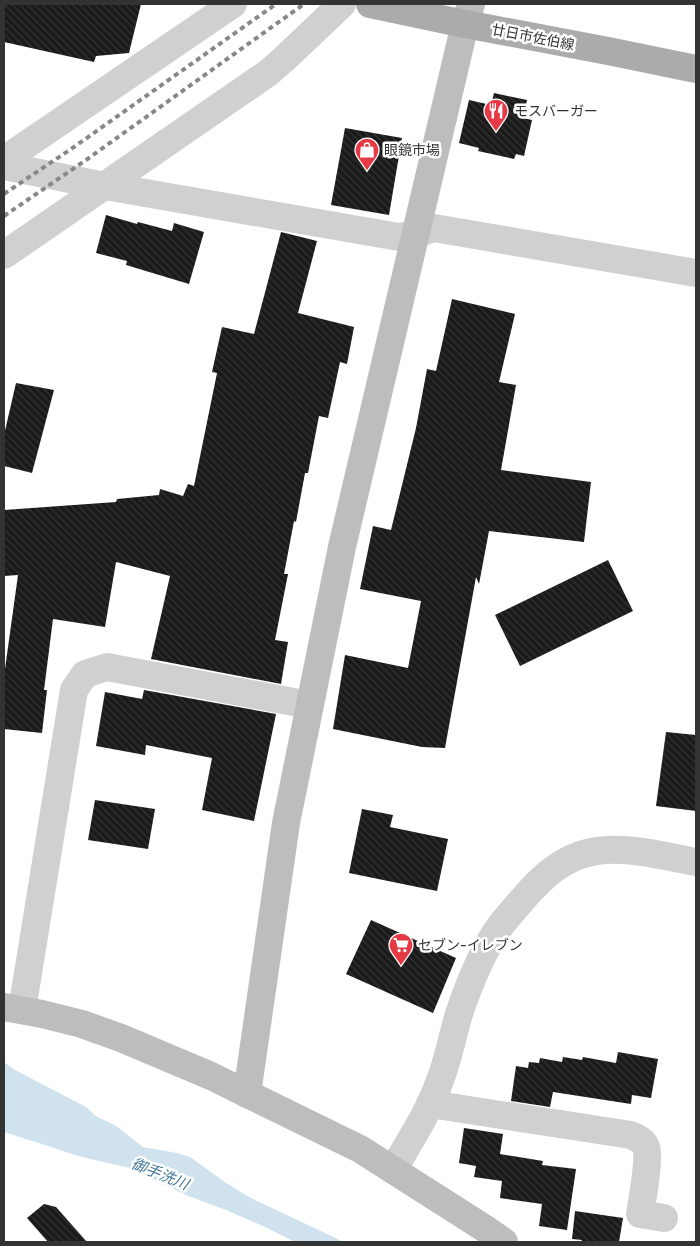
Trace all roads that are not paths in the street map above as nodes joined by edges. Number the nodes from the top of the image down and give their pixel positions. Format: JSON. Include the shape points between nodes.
{"nodes":[{"id":1,"x":233,"y":4,"type":"edge"},
{"id":2,"x":342,"y":4,"type":"edge"},
{"id":3,"x":370,"y":4,"type":"edge"},
{"id":4,"x":468,"y":14,"type":"edge"},
{"id":5,"x":696,"y":69,"type":"edge"},
{"id":6,"x":4,"y":160,"type":"edge"},
{"id":7,"x":4,"y":166,"type":"edge"},
{"id":8,"x":105,"y":186,"type":"junction"},
{"id":9,"x":416,"y":234,"type":"junction"},
{"id":10,"x":4,"y":255,"type":"edge"},
{"id":11,"x":696,"y":273,"type":"edge"},
{"id":12,"x":310,"y":705,"type":"junction"},
{"id":13,"x":696,"y":862,"type":"edge"},
{"id":14,"x":13,"y":1008,"type":"edge"},
{"id":15,"x":247,"y":1094,"type":"junction"},
{"id":16,"x":430,"y":1104,"type":"junction"},
{"id":17,"x":393,"y":1170,"type":"junction"},
{"id":18,"x":664,"y":1218,"type":"dead end"},
{"id":19,"x":504,"y":1242,"type":"edge"}],
"edges":[{"from":1,"to":6,"type":"street"},
{"from":2,"to":8,"type":"street","via":[[268,73]]},
{"from":3,"to":4,"type":"main road","name":"廿日市佐伯線"},
{"from":4,"to":5,"type":"main road","name":"廿日市佐伯線","via":[[608,51]]},
{"from":4,"to":9,"type":"street"},
{"from":7,"to":8,"type":"street"},
{"from":8,"to":9,"type":"street","via":[[399,237]]},
{"from":8,"to":10,"type":"street"},
{"from":9,"to":11,"type":"street","via":[[434,228]]},
{"from":9,"to":12,"type":"street","via":[[342,547]]},
{"from":12,"to":14,"type":"street","via":[[107,667],[86,674],[74,690]]},
{"from":12,"to":15,"type":"street","via":[[286,823]]},
{"from":13,"to":16,"type":"street","via":[[618,849],[604,850],[578,856],[544,876],[501,925],[488,946],[459,1014],[444,1070]]},
{"from":14,"to":15,"type":"street","via":[[82,1024],[121,1038]]},
{"from":15,"to":17,"type":"street","via":[[360,1149]]},
{"from":16,"to":17,"type":"street"},
{"from":16,"to":18,"type":"street","via":[[640,1139],[646,1147],[647,1157],[640,1214]]},
{"from":17,"to":19,"type":"street"}]}
